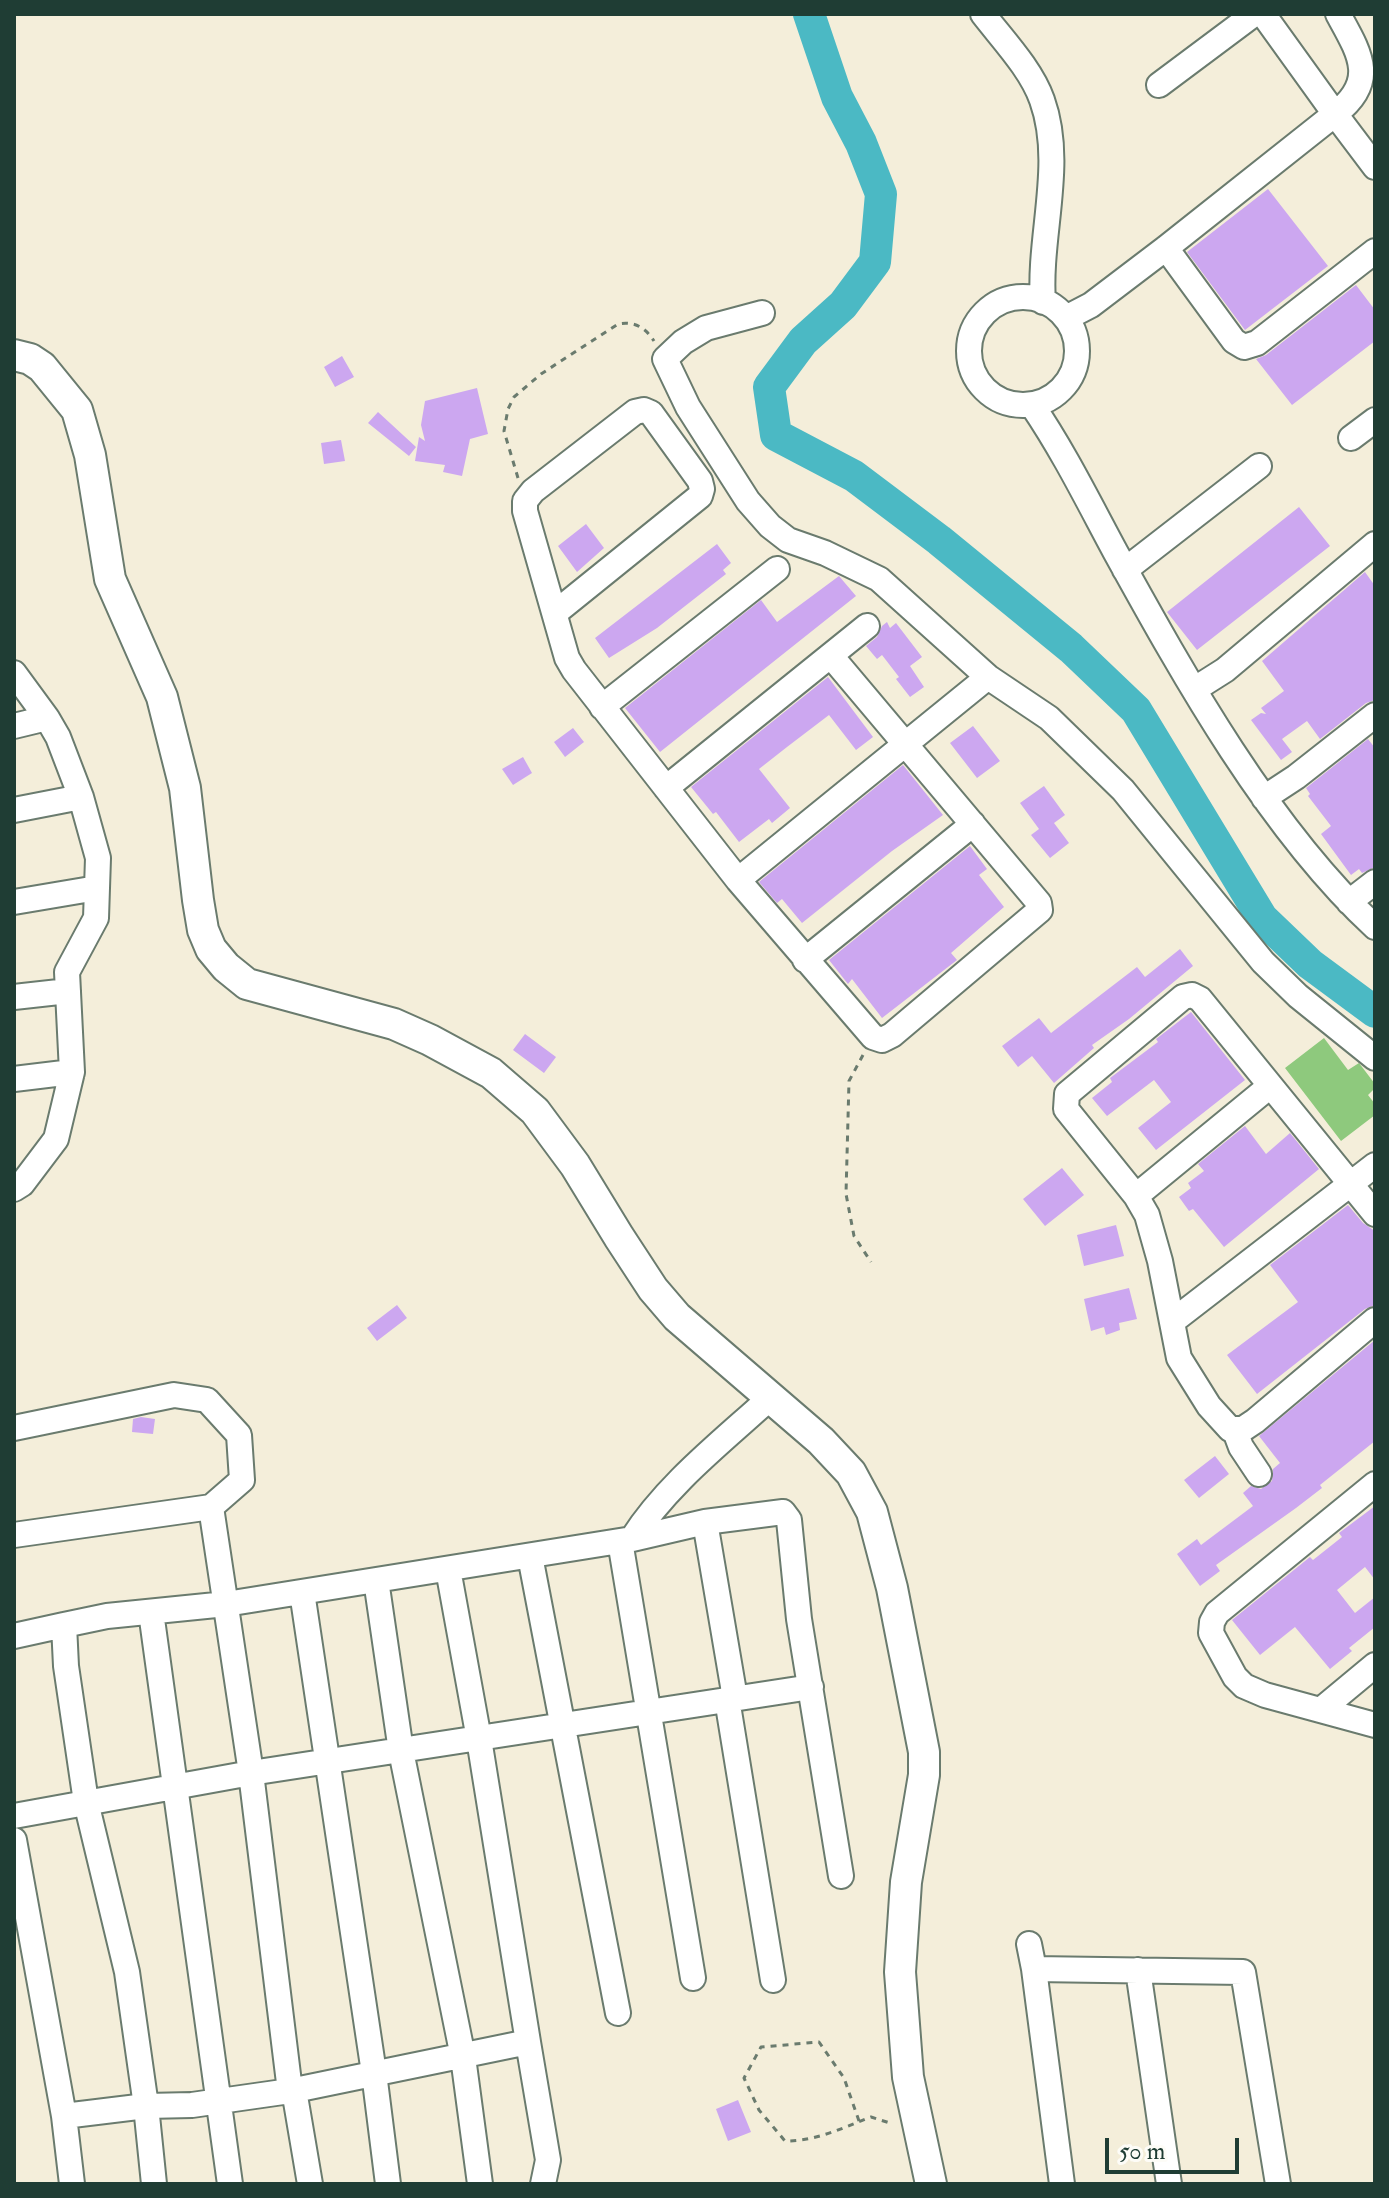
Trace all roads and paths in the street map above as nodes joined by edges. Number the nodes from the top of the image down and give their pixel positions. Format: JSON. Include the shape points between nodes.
{"nodes":[{"id":1,"x":983,"y":14,"type":"edge"},
{"id":2,"x":1254,"y":14,"type":"edge"},
{"id":3,"x":1263,"y":14,"type":"edge"},
{"id":4,"x":1338,"y":14,"type":"edge"},
{"id":5,"x":1159,"y":85,"type":"dead end"},
{"id":6,"x":1335,"y":114,"type":"junction"},
{"id":7,"x":1375,"y":167,"type":"edge"},
{"id":8,"x":1166,"y":248,"type":"junction"},
{"id":9,"x":1375,"y":251,"type":"edge"},
{"id":10,"x":1034,"y":300,"type":"junction"},
{"id":11,"x":762,"y":313,"type":"dead end"},
{"id":12,"x":1069,"y":323,"type":"junction"},
{"id":13,"x":14,"y":355,"type":"edge"},
{"id":14,"x":665,"y":359,"type":"junction"},
{"id":15,"x":1041,"y":401,"type":"junction"},
{"id":16,"x":1375,"y":420,"type":"edge"},
{"id":17,"x":1351,"y":438,"type":"dead end"},
{"id":18,"x":1259,"y":466,"type":"dead end"},
{"id":19,"x":525,"y":501,"type":"junction"},
{"id":20,"x":1375,"y":544,"type":"edge"},
{"id":21,"x":777,"y":569,"type":"dead end"},
{"id":22,"x":1125,"y":570,"type":"junction"},
{"id":23,"x":555,"y":613,"type":"junction"},
{"id":24,"x":867,"y":626,"type":"dead end"},
{"id":25,"x":831,"y":656,"type":"junction"},
{"id":26,"x":14,"y":673,"type":"edge"},
{"id":27,"x":988,"y":677,"type":"junction"},
{"id":28,"x":1195,"y":689,"type":"junction"},
{"id":29,"x":602,"y":707,"type":"junction"},
{"id":30,"x":1375,"y":715,"type":"edge"},
{"id":31,"x":47,"y":718,"type":"junction"},
{"id":32,"x":14,"y":726,"type":"edge"},
{"id":33,"x":905,"y":744,"type":"junction"},
{"id":34,"x":666,"y":788,"type":"junction"},
{"id":35,"x":81,"y":797,"type":"junction"},
{"id":36,"x":1264,"y":798,"type":"junction"},
{"id":37,"x":14,"y":810,"type":"edge"},
{"id":38,"x":973,"y":824,"type":"junction"},
{"id":39,"x":738,"y":880,"type":"junction"},
{"id":40,"x":1375,"y":882,"type":"edge"},
{"id":41,"x":97,"y":888,"type":"junction"},
{"id":42,"x":14,"y":902,"type":"edge"},
{"id":43,"x":1349,"y":902,"type":"junction"},
{"id":44,"x":1375,"y":927,"type":"edge"},
{"id":45,"x":805,"y":960,"type":"junction"},
{"id":46,"x":68,"y":991,"type":"junction"},
{"id":47,"x":14,"y":997,"type":"edge"},
{"id":48,"x":873,"y":1037,"type":"junction"},
{"id":49,"x":1375,"y":1058,"type":"edge"},
{"id":50,"x":72,"y":1072,"type":"junction"},
{"id":51,"x":14,"y":1079,"type":"edge"},
{"id":52,"x":1270,"y":1086,"type":"junction"},
{"id":53,"x":1375,"y":1165,"type":"edge"},
{"id":54,"x":1351,"y":1183,"type":"junction"},
{"id":55,"x":14,"y":1189,"type":"edge"},
{"id":56,"x":1136,"y":1196,"type":"junction"},
{"id":57,"x":1375,"y":1214,"type":"edge"},
{"id":58,"x":871,"y":1262,"type":"dead end"},
{"id":59,"x":1375,"y":1320,"type":"edge"},
{"id":60,"x":1173,"y":1321,"type":"junction"},
{"id":61,"x":771,"y":1397,"type":"junction"},
{"id":62,"x":14,"y":1428,"type":"edge"},
{"id":63,"x":1235,"y":1431,"type":"junction"},
{"id":64,"x":1259,"y":1474,"type":"dead end"},
{"id":65,"x":1375,"y":1484,"type":"edge"},
{"id":66,"x":211,"y":1507,"type":"junction"},
{"id":67,"x":705,"y":1522,"type":"junction"},
{"id":68,"x":14,"y":1535,"type":"edge"},
{"id":69,"x":626,"y":1540,"type":"junction"},
{"id":70,"x":530,"y":1556,"type":"junction"},
{"id":71,"x":448,"y":1569,"type":"junction"},
{"id":72,"x":376,"y":1580,"type":"junction"},
{"id":73,"x":302,"y":1592,"type":"junction"},
{"id":74,"x":226,"y":1604,"type":"junction"},
{"id":75,"x":151,"y":1612,"type":"junction"},
{"id":76,"x":64,"y":1625,"type":"junction"},
{"id":77,"x":14,"y":1636,"type":"edge"},
{"id":78,"x":1375,"y":1665,"type":"edge"},
{"id":79,"x":811,"y":1687,"type":"junction"},
{"id":80,"x":731,"y":1698,"type":"junction"},
{"id":81,"x":1322,"y":1709,"type":"junction"},
{"id":82,"x":648,"y":1712,"type":"junction"},
{"id":83,"x":1375,"y":1725,"type":"edge"},
{"id":84,"x":562,"y":1726,"type":"junction"},
{"id":85,"x":479,"y":1739,"type":"junction"},
{"id":86,"x":401,"y":1751,"type":"junction"},
{"id":87,"x":326,"y":1763,"type":"junction"},
{"id":88,"x":251,"y":1773,"type":"junction"},
{"id":89,"x":175,"y":1786,"type":"junction"},
{"id":90,"x":86,"y":1802,"type":"junction"},
{"id":91,"x":14,"y":1816,"type":"edge"},
{"id":92,"x":14,"y":1840,"type":"edge"},
{"id":93,"x":841,"y":1876,"type":"dead end"},
{"id":94,"x":1029,"y":1944,"type":"dead end"},
{"id":95,"x":1034,"y":1969,"type":"junction"},
{"id":96,"x":1138,"y":1970,"type":"junction"},
{"id":97,"x":693,"y":1978,"type":"dead end"},
{"id":98,"x":773,"y":1980,"type":"dead end"},
{"id":99,"x":618,"y":2013,"type":"dead end"},
{"id":100,"x":528,"y":2042,"type":"junction"},
{"id":101,"x":463,"y":2057,"type":"junction"},
{"id":102,"x":374,"y":2073,"type":"junction"},
{"id":103,"x":292,"y":2091,"type":"junction"},
{"id":104,"x":218,"y":2102,"type":"junction"},
{"id":105,"x":146,"y":2106,"type":"junction"},
{"id":106,"x":64,"y":2116,"type":"junction"},
{"id":107,"x":859,"y":2121,"type":"junction"},
{"id":108,"x":922,"y":2134,"type":"junction"},
{"id":109,"x":72,"y":2184,"type":"edge"},
{"id":110,"x":154,"y":2184,"type":"edge"},
{"id":111,"x":230,"y":2184,"type":"edge"},
{"id":112,"x":310,"y":2184,"type":"edge"},
{"id":113,"x":388,"y":2184,"type":"edge"},
{"id":114,"x":480,"y":2184,"type":"edge"},
{"id":115,"x":543,"y":2184,"type":"edge"},
{"id":116,"x":931,"y":2184,"type":"edge"},
{"id":117,"x":1062,"y":2184,"type":"edge"},
{"id":118,"x":1169,"y":2184,"type":"edge"},
{"id":119,"x":1278,"y":2184,"type":"edge"}],
"edges":[{"from":1,"to":10,"type":"street","via":[[1030,77],[1047,121],[1050,158],[1041,274]]},
{"from":2,"to":5,"type":"street"},
{"from":3,"to":6,"type":"street"},
{"from":4,"to":6,"type":"street","via":[[1360,60],[1361,82],[1353,100]]},
{"from":6,"to":7,"type":"street"},
{"from":6,"to":8,"type":"street"},
{"from":8,"to":9,"type":"street","via":[[1234,341],[1244,347],[1257,343]]},
{"from":8,"to":12,"type":"street"},
{"from":10,"to":12,"type":"street"},
{"from":10,"to":15,"type":"street","via":[[997,304],[973,332],[969,351],[976,378],[988,393],[1004,402]]},
{"from":11,"to":14,"type":"street","via":[[706,328]]},
{"from":12,"to":15,"type":"street","via":[[1077,348],[1073,370],[1064,386]]},
{"from":13,"to":61,"type":"main road","via":[[42,367],[77,410],[110,579],[162,697],[185,788],[198,900],[211,949],[247,984],[394,1024],[491,1073],[535,1111],[677,1317]]},
{"from":14,"to":19,"type":"path","via":[[639,326],[618,324],[520,390],[508,409],[504,431]]},
{"from":14,"to":27,"type":"street","via":[[679,392],[735,482],[770,526],[788,540],[879,579]]},
{"from":15,"to":22,"type":"street","via":[[1051,433]]},
{"from":16,"to":17,"type":"street"},
{"from":18,"to":22,"type":"street"},
{"from":19,"to":23,"type":"street"},
{"from":19,"to":23,"type":"street","via":[[644,410],[700,481],[700,496]]},
{"from":20,"to":28,"type":"street","via":[[1225,670]]},
{"from":21,"to":29,"type":"street"},
{"from":22,"to":28,"type":"street"},
{"from":23,"to":29,"type":"street","via":[[567,658]]},
{"from":24,"to":25,"type":"street"},
{"from":25,"to":33,"type":"street"},
{"from":25,"to":34,"type":"street"},
{"from":26,"to":31,"type":"street"},
{"from":27,"to":33,"type":"street"},
{"from":27,"to":49,"type":"street","via":[[1049,718],[1123,790],[1263,962]]},
{"from":28,"to":36,"type":"street"},
{"from":29,"to":34,"type":"street"},
{"from":30,"to":36,"type":"street"},
{"from":31,"to":32,"type":"street"},
{"from":31,"to":35,"type":"street"},
{"from":33,"to":38,"type":"street"},
{"from":33,"to":39,"type":"street"},
{"from":34,"to":39,"type":"street"},
{"from":35,"to":37,"type":"street"},
{"from":35,"to":41,"type":"street","via":[[98,858]]},
{"from":36,"to":43,"type":"street"},
{"from":38,"to":45,"type":"street"},
{"from":38,"to":48,"type":"street","via":[[1034,895],[1040,910],[892,1035]]},
{"from":39,"to":45,"type":"street"},
{"from":40,"to":43,"type":"street"},
{"from":41,"to":42,"type":"street"},
{"from":41,"to":46,"type":"street","via":[[96,918],[67,972]]},
{"from":43,"to":44,"type":"street"},
{"from":45,"to":48,"type":"street"},
{"from":46,"to":47,"type":"street"},
{"from":46,"to":50,"type":"street"},
{"from":48,"to":58,"type":"path","via":[[849,1081],[847,1158],[848,1214],[854,1236]]},
{"from":50,"to":51,"type":"street"},
{"from":50,"to":55,"type":"street","via":[[56,1139]]},
{"from":52,"to":54,"type":"street"},
{"from":52,"to":56,"type":"street"},
{"from":52,"to":56,"type":"street","via":[[1200,999],[1183,997],[1067,1094],[1066,1109]]},
{"from":53,"to":54,"type":"street"},
{"from":54,"to":57,"type":"street"},
{"from":54,"to":60,"type":"street"},
{"from":56,"to":60,"type":"street","via":[[1147,1215]]},
{"from":59,"to":63,"type":"street","via":[[1255,1421]]},
{"from":60,"to":63,"type":"street","via":[[1184,1369]]},
{"from":61,"to":69,"type":"street"},
{"from":61,"to":108,"type":"main road","via":[[851,1473],[872,1512],[892,1588],[924,1752],[900,1972],[908,2077]]},
{"from":62,"to":66,"type":"street","via":[[174,1395],[207,1400],[239,1435],[242,1480]]},
{"from":63,"to":64,"type":"street"},
{"from":65,"to":81,"type":"street","via":[[1212,1622],[1211,1633],[1244,1686]]},
{"from":66,"to":68,"type":"street"},
{"from":66,"to":74,"type":"street"},
{"from":67,"to":69,"type":"street"},
{"from":67,"to":79,"type":"street","via":[[774,1512],[783,1512],[789,1520]]},
{"from":67,"to":80,"type":"street"},
{"from":69,"to":70,"type":"street"},
{"from":69,"to":82,"type":"street"},
{"from":70,"to":71,"type":"street"},
{"from":70,"to":84,"type":"street"},
{"from":71,"to":72,"type":"street"},
{"from":71,"to":85,"type":"street"},
{"from":72,"to":73,"type":"street"},
{"from":72,"to":86,"type":"street"},
{"from":73,"to":74,"type":"street"},
{"from":73,"to":87,"type":"street"},
{"from":74,"to":75,"type":"street"},
{"from":74,"to":88,"type":"street"},
{"from":75,"to":76,"type":"street"},
{"from":75,"to":89,"type":"street"},
{"from":76,"to":77,"type":"street"},
{"from":76,"to":90,"type":"street"},
{"from":78,"to":81,"type":"street"},
{"from":79,"to":80,"type":"street"},
{"from":79,"to":93,"type":"street"},
{"from":80,"to":82,"type":"street"},
{"from":80,"to":98,"type":"street"},
{"from":81,"to":83,"type":"street"},
{"from":82,"to":84,"type":"street"},
{"from":82,"to":97,"type":"street"},
{"from":84,"to":85,"type":"street"},
{"from":84,"to":99,"type":"street"},
{"from":85,"to":86,"type":"street"},
{"from":85,"to":100,"type":"street"},
{"from":86,"to":87,"type":"street"},
{"from":86,"to":101,"type":"street"},
{"from":87,"to":88,"type":"street"},
{"from":87,"to":102,"type":"street"},
{"from":88,"to":89,"type":"street"},
{"from":88,"to":103,"type":"street"},
{"from":89,"to":90,"type":"street"},
{"from":89,"to":104,"type":"street"},
{"from":90,"to":91,"type":"street"},
{"from":90,"to":105,"type":"street","via":[[127,1972]]},
{"from":92,"to":106,"type":"street"},
{"from":94,"to":95,"type":"street"},
{"from":95,"to":96,"type":"street"},
{"from":95,"to":117,"type":"street"},
{"from":96,"to":118,"type":"street"},
{"from":96,"to":119,"type":"street","via":[[1243,1972]]},
{"from":100,"to":101,"type":"street"},
{"from":100,"to":115,"type":"street","via":[[548,2160]]},
{"from":101,"to":102,"type":"street"},
{"from":101,"to":114,"type":"street"},
{"from":102,"to":103,"type":"street"},
{"from":102,"to":113,"type":"street"},
{"from":103,"to":104,"type":"street"},
{"from":103,"to":112,"type":"street"},
{"from":104,"to":105,"type":"street"},
{"from":104,"to":111,"type":"street"},
{"from":105,"to":106,"type":"street"},
{"from":105,"to":110,"type":"street"},
{"from":106,"to":109,"type":"street"},
{"from":107,"to":107,"type":"path","via":[[806,2141],[785,2141],[759,2110],[744,2078],[761,2047],[819,2042],[844,2078]]},
{"from":107,"to":108,"type":"path","via":[[871,2117]]},
{"from":108,"to":116,"type":"main road"}]}
